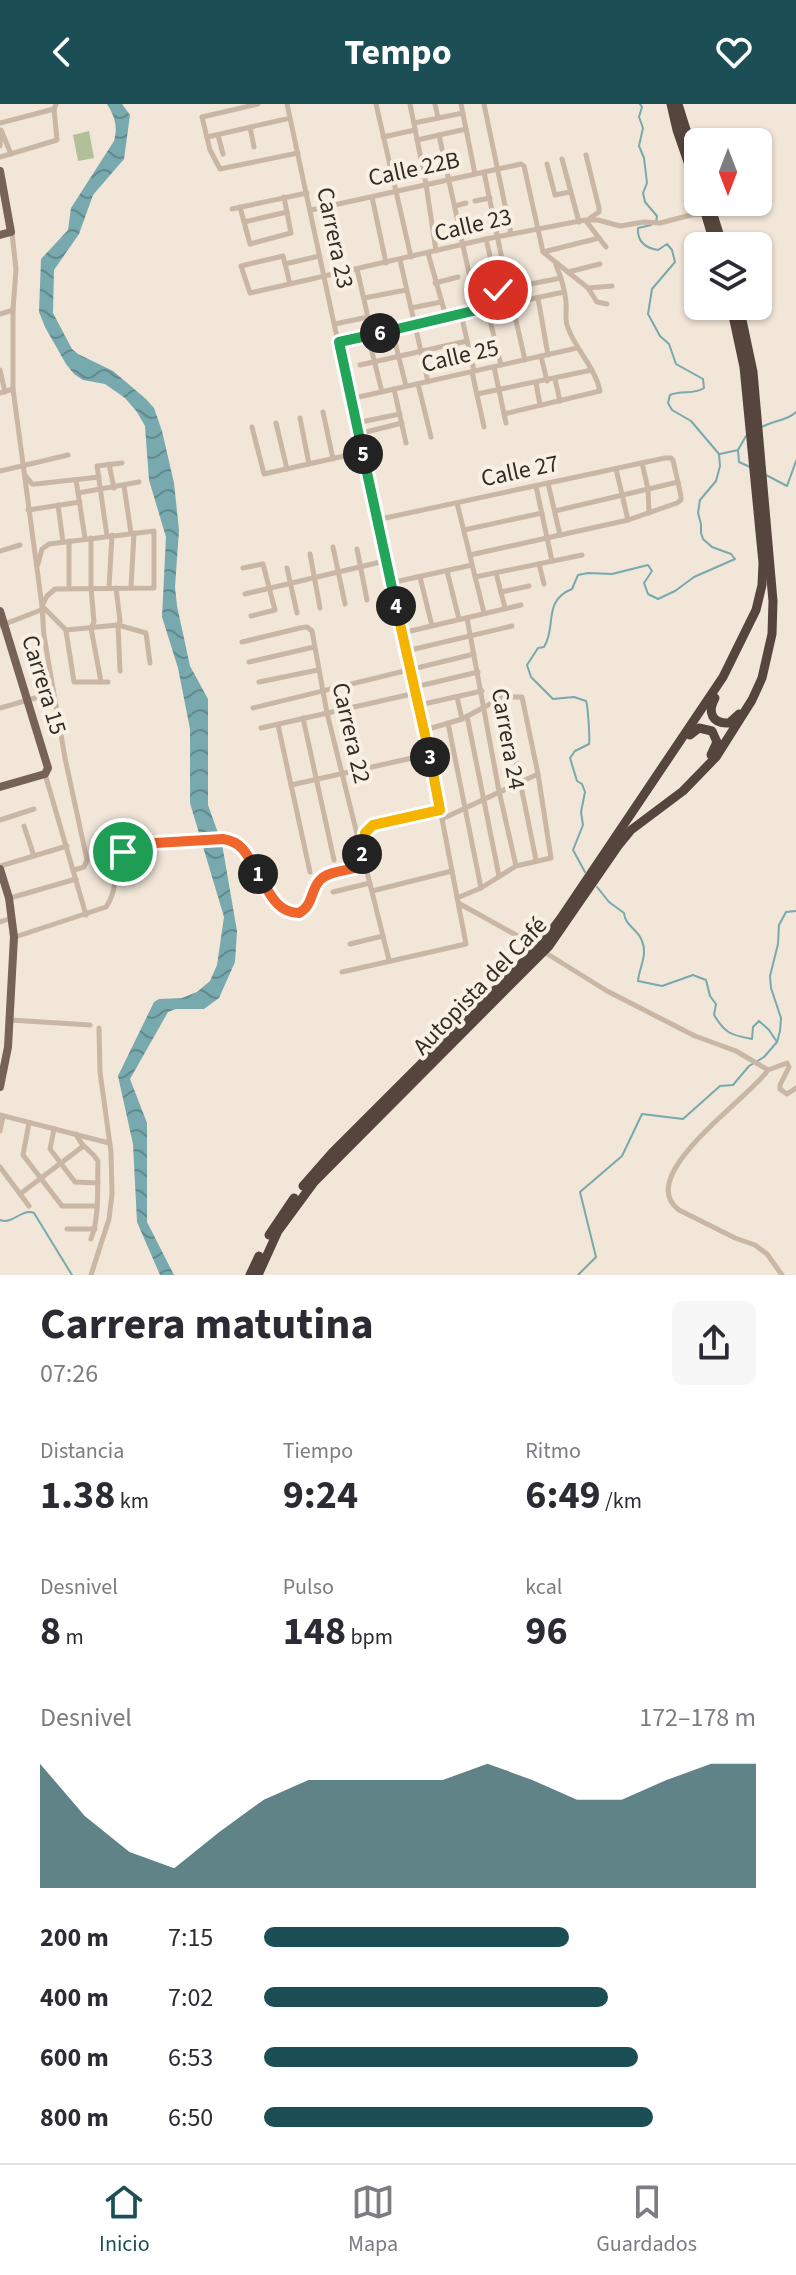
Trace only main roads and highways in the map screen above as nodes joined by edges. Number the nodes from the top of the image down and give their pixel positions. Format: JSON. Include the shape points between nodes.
{"nodes":[{"id":1,"x":671,"y":104,"type":"edge"},
{"id":2,"x":678,"y":104,"type":"edge"},
{"id":3,"x":686,"y":128,"type":"edge"},
{"id":4,"x":684,"y":150,"type":"edge"},
{"id":5,"x":0,"y":171,"type":"edge"},
{"id":6,"x":0,"y":235,"type":"edge"},
{"id":7,"x":734,"y":320,"type":"edge"},
{"id":8,"x":742,"y":320,"type":"edge"},
{"id":9,"x":0,"y":611,"type":"edge"},
{"id":10,"x":752,"y":620,"type":"junction"},
{"id":11,"x":773,"y":624,"type":"junction"},
{"id":12,"x":2,"y":625,"type":"edge"},
{"id":13,"x":0,"y":787,"type":"edge"},
{"id":14,"x":641,"y":800,"type":"junction"},
{"id":15,"x":652,"y":814,"type":"junction"},
{"id":16,"x":0,"y":868,"type":"edge"},
{"id":17,"x":0,"y":1087,"type":"edge"},
{"id":18,"x":250,"y":1275,"type":"edge"},
{"id":19,"x":258,"y":1275,"type":"edge"}],
"edges":[{"from":1,"to":4,"type":"highway"},
{"from":2,"to":3,"type":"highway"},
{"from":5,"to":6,"type":"main road","via":[[11,227]]},
{"from":7,"to":10,"type":"highway","name":"Autopista del Café","via":[[744,367],[763,563]]},
{"from":8,"to":11,"type":"highway","name":"Autopista del Café","via":[[753,372]]},
{"from":9,"to":12,"type":"main road","name":"Carrera 15"},
{"from":10,"to":11,"type":"highway","via":[[710,707],[711,717],[719,723],[733,721],[746,702]]},
{"from":10,"to":14,"type":"highway","name":"Autopista del Café","via":[[723,677]]},
{"from":11,"to":15,"type":"highway","name":"Autopista del Café","via":[[762,678],[731,735],[702,773]]},
{"from":12,"to":13,"type":"main road","name":"Carrera 15","via":[[47,764],[46,773]]},
{"from":14,"to":15,"type":"highway","via":[[694,730],[715,734],[717,745],[709,758]]},
{"from":14,"to":18,"type":"highway","name":"Autopista del Café","via":[[543,942],[304,1185],[275,1223]]},
{"from":15,"to":19,"type":"highway","name":"Autopista del Café","via":[[618,846],[549,946],[314,1182],[278,1231]]},
{"from":16,"to":17,"type":"main road","via":[[14,937]]}]}
